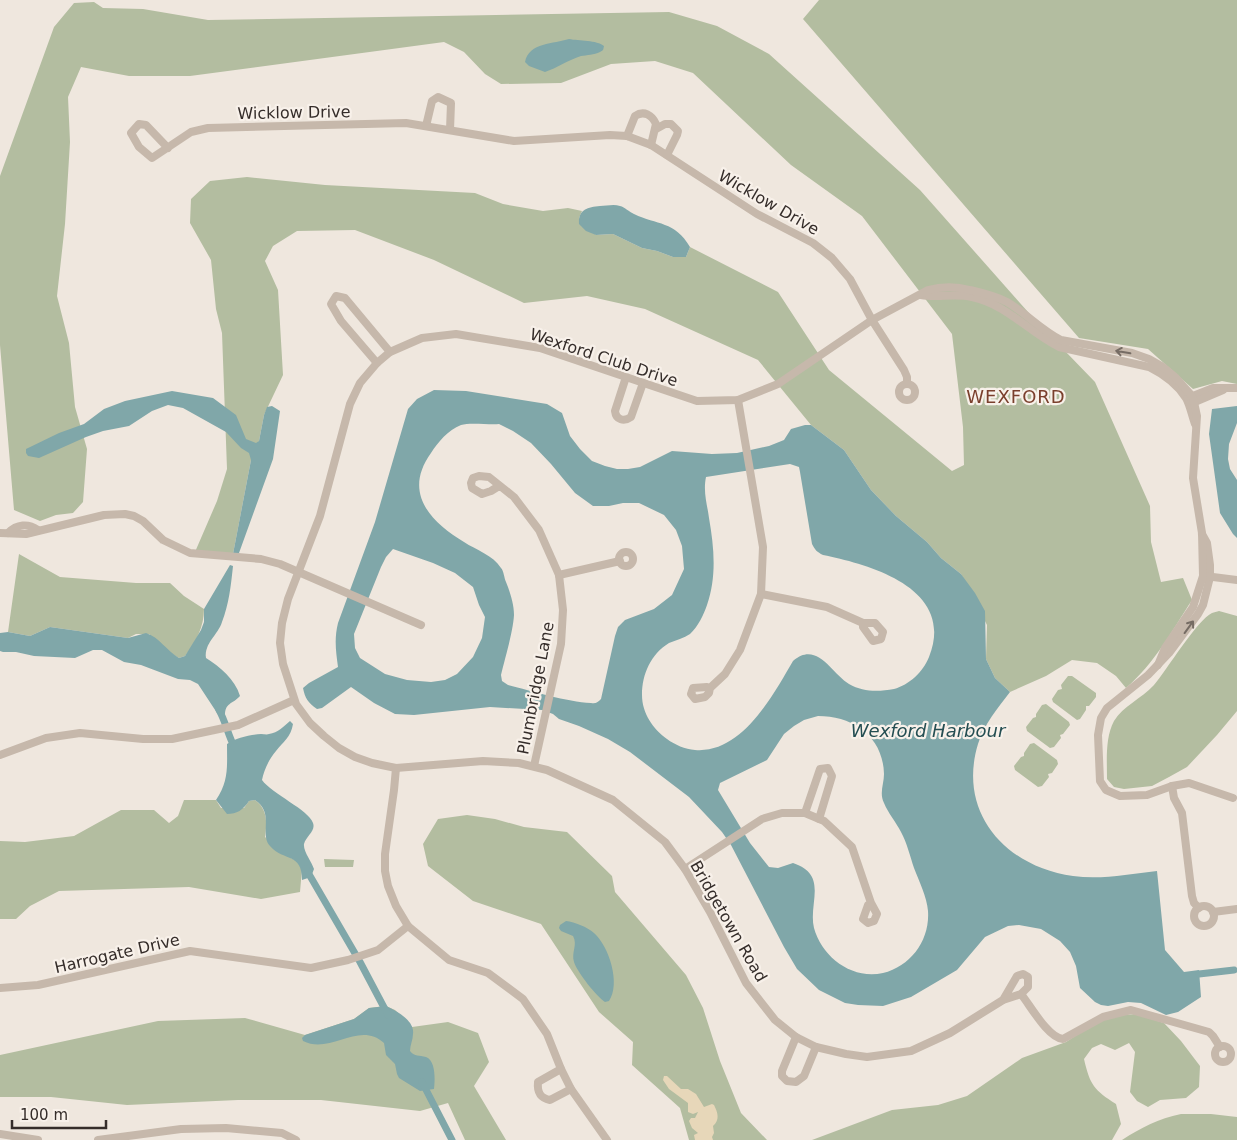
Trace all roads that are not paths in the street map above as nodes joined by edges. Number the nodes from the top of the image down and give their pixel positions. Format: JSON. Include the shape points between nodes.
{"nodes":[{"id":1,"x":426,"y":126,"type":"junction"},
{"id":2,"x":656,"y":129,"type":"junction"},
{"id":3,"x":450,"y":130,"type":"junction"},
{"id":4,"x":627,"y":136,"type":"junction"},
{"id":5,"x":651,"y":145,"type":"junction"},
{"id":6,"x":168,"y":148,"type":"junction"},
{"id":7,"x":667,"y":155,"type":"junction"},
{"id":8,"x":872,"y":320,"type":"junction"},
{"id":9,"x":390,"y":352,"type":"junction"},
{"id":10,"x":377,"y":364,"type":"junction"},
{"id":11,"x":626,"y":377,"type":"junction"},
{"id":12,"x":643,"y":383,"type":"junction"},
{"id":13,"x":907,"y":384,"type":"dead end"},
{"id":14,"x":1233,"y":388,"type":"edge"},
{"id":15,"x":738,"y":400,"type":"junction"},
{"id":16,"x":1190,"y":400,"type":"junction"},
{"id":17,"x":499,"y":486,"type":"dead end"},
{"id":18,"x":4,"y":533,"type":"edge"},
{"id":19,"x":620,"y":561,"type":"dead end"},
{"id":20,"x":298,"y":572,"type":"junction"},
{"id":21,"x":559,"y":575,"type":"junction"},
{"id":22,"x":1207,"y":576,"type":"junction"},
{"id":23,"x":1237,"y":580,"type":"edge"},
{"id":24,"x":761,"y":594,"type":"junction"},
{"id":25,"x":863,"y":623,"type":"dead end"},
{"id":26,"x":421,"y":625,"type":"dead end"},
{"id":27,"x":710,"y":688,"type":"dead end"},
{"id":28,"x":294,"y":700,"type":"junction"},
{"id":29,"x":0,"y":755,"type":"edge"},
{"id":30,"x":534,"y":766,"type":"junction"},
{"id":31,"x":396,"y":768,"type":"junction"},
{"id":32,"x":1172,"y":786,"type":"junction"},
{"id":33,"x":1236,"y":797,"type":"edge"},
{"id":34,"x":805,"y":813,"type":"junction"},
{"id":35,"x":819,"y":818,"type":"junction"},
{"id":36,"x":686,"y":869,"type":"junction"},
{"id":37,"x":871,"y":903,"type":"dead end"},
{"id":38,"x":1198,"y":908,"type":"junction"},
{"id":39,"x":1237,"y":909,"type":"edge"},
{"id":40,"x":1213,"y":912,"type":"junction"},
{"id":41,"x":408,"y":926,"type":"junction"},
{"id":42,"x":0,"y":988,"type":"edge"},
{"id":43,"x":1021,"y":994,"type":"junction"},
{"id":44,"x":1003,"y":1000,"type":"junction"},
{"id":45,"x":796,"y":1037,"type":"junction"},
{"id":46,"x":816,"y":1047,"type":"junction"},
{"id":47,"x":1220,"y":1047,"type":"dead end"},
{"id":48,"x":560,"y":1069,"type":"junction"},
{"id":49,"x":571,"y":1089,"type":"junction"},
{"id":50,"x":0,"y":1134,"type":"edge"},
{"id":51,"x":150,"y":1136,"type":"edge"},
{"id":52,"x":38,"y":1140,"type":"edge"},
{"id":53,"x":98,"y":1140,"type":"edge"},
{"id":54,"x":296,"y":1140,"type":"edge"},
{"id":55,"x":607,"y":1140,"type":"edge"}],
"edges":[{"from":1,"to":3,"type":"street","name":"Wicklow Drive"},
{"from":1,"to":3,"type":"street","via":[[432,101],[438,97],[451,102]]},
{"from":1,"to":6,"type":"street","name":"Wicklow Drive","via":[[406,123],[208,128],[191,132]]},
{"from":2,"to":4,"type":"street","via":[[653,118],[642,113],[635,116]]},
{"from":2,"to":5,"type":"street"},
{"from":2,"to":7,"type":"street","via":[[671,124],[678,131]]},
{"from":3,"to":4,"type":"street","name":"Wicklow Drive","via":[[514,141]]},
{"from":4,"to":5,"type":"street","name":"Wicklow Drive"},
{"from":5,"to":7,"type":"street","name":"Wicklow Drive"},
{"from":6,"to":6,"type":"street","name":"Wicklow Drive","via":[[146,126],[139,124],[131,133],[139,147],[152,158]]},
{"from":7,"to":8,"type":"street","name":"Wicklow Drive","via":[[757,214],[813,243],[832,258],[850,279]]},
{"from":8,"to":13,"type":"street","name":"Wicklow Drive","via":[[904,370]]},
{"from":8,"to":15,"type":"street","name":"Wexford Club Drive","via":[[778,384]]},
{"from":8,"to":16,"type":"street","name":"Wexford Club Drive","via":[[919,294],[985,300],[1059,347],[1132,353],[1149,359],[1163,367]]},
{"from":9,"to":10,"type":"street","name":"Wexford Club Drive"},
{"from":9,"to":10,"type":"street","via":[[345,298],[336,296],[331,304]]},
{"from":9,"to":11,"type":"street","name":"Wexford Club Drive","via":[[422,338],[456,334],[540,348]]},
{"from":10,"to":20,"type":"street","name":"Wexford Club Drive","via":[[360,383],[350,404],[320,516]]},
{"from":11,"to":12,"type":"street","name":"Wexford Club Drive"},
{"from":11,"to":12,"type":"street","via":[[615,411],[619,419],[631,417]]},
{"from":12,"to":15,"type":"street","name":"Wexford Club Drive","via":[[697,401]]},
{"from":14,"to":16,"type":"street"},
{"from":15,"to":24,"type":"street","via":[[763,547]]},
{"from":16,"to":22,"type":"street","name":"Wexford Club Drive","via":[[1196,426],[1193,478]]},
{"from":17,"to":21,"type":"street","name":"Plumbridge Lane","via":[[514,497],[538,530]]},
{"from":18,"to":20,"type":"street","via":[[26,534],[104,515],[125,514],[143,521],[163,540],[190,553],[261,559]]},
{"from":19,"to":21,"type":"street"},
{"from":20,"to":26,"type":"street"},
{"from":20,"to":28,"type":"street","name":"Wexford Club Drive","via":[[288,599],[280,643]]},
{"from":21,"to":30,"type":"street","name":"Plumbridge Lane","via":[[563,610],[561,644]]},
{"from":22,"to":23,"type":"street"},
{"from":22,"to":32,"type":"street","name":"Wexford Club Drive","via":[[1158,664],[1107,708],[1101,718],[1098,735],[1100,781],[1106,790],[1120,796],[1147,795]]},
{"from":24,"to":25,"type":"street","via":[[828,607]]},
{"from":24,"to":27,"type":"street","via":[[740,650],[725,674]]},
{"from":28,"to":29,"type":"street","via":[[238,725],[172,739],[80,732],[46,738]]},
{"from":28,"to":31,"type":"street","name":"Bridgetown Road","via":[[310,723],[339,748],[372,763]]},
{"from":30,"to":31,"type":"street","name":"Bridgetown Road","via":[[483,761]]},
{"from":30,"to":36,"type":"street","name":"Bridgetown Road","via":[[613,800],[665,842]]},
{"from":31,"to":41,"type":"street","via":[[385,871],[396,906]]},
{"from":32,"to":33,"type":"street","name":"Wexford Club Drive","via":[[1189,783]]},
{"from":32,"to":38,"type":"street","via":[[1182,813],[1192,896]]},
{"from":34,"to":35,"type":"street"},
{"from":34,"to":35,"type":"street","via":[[820,769],[828,768],[832,776]]},
{"from":34,"to":36,"type":"street","via":[[782,813],[762,819]]},
{"from":35,"to":37,"type":"street","via":[[852,847]]},
{"from":36,"to":45,"type":"street","name":"Bridgetown Road","via":[[746,983],[776,1020]]},
{"from":38,"to":40,"type":"street","via":[[1207,907]]},
{"from":38,"to":40,"type":"street","via":[[1194,917],[1197,924],[1204,926],[1212,922]]},
{"from":39,"to":40,"type":"street"},
{"from":41,"to":42,"type":"street","name":"Harrogate Drive","via":[[378,950],[311,968],[190,951],[38,984]]},
{"from":41,"to":48,"type":"street","via":[[449,960],[488,973],[523,999],[547,1034]]},
{"from":43,"to":44,"type":"street","name":"Bridgetown Road"},
{"from":43,"to":44,"type":"street","name":"Bridgetown Road","via":[[1029,983],[1023,974],[1017,976]]},
{"from":43,"to":47,"type":"street","via":[[1049,1031],[1059,1038],[1103,1017],[1131,1010],[1209,1032]]},
{"from":44,"to":46,"type":"street","name":"Bridgetown Road","via":[[950,1033],[911,1051],[868,1057]]},
{"from":45,"to":46,"type":"street","name":"Bridgetown Road"},
{"from":45,"to":46,"type":"street","via":[[783,1064],[782,1076],[787,1081],[800,1080]]},
{"from":48,"to":49,"type":"street"},
{"from":48,"to":49,"type":"street","via":[[538,1082],[537,1089],[541,1096],[550,1100]]},
{"from":49,"to":55,"type":"street"},
{"from":50,"to":52,"type":"street"},
{"from":51,"to":53,"type":"street"},
{"from":51,"to":54,"type":"street","via":[[181,1129],[226,1128],[282,1133]]}]}
